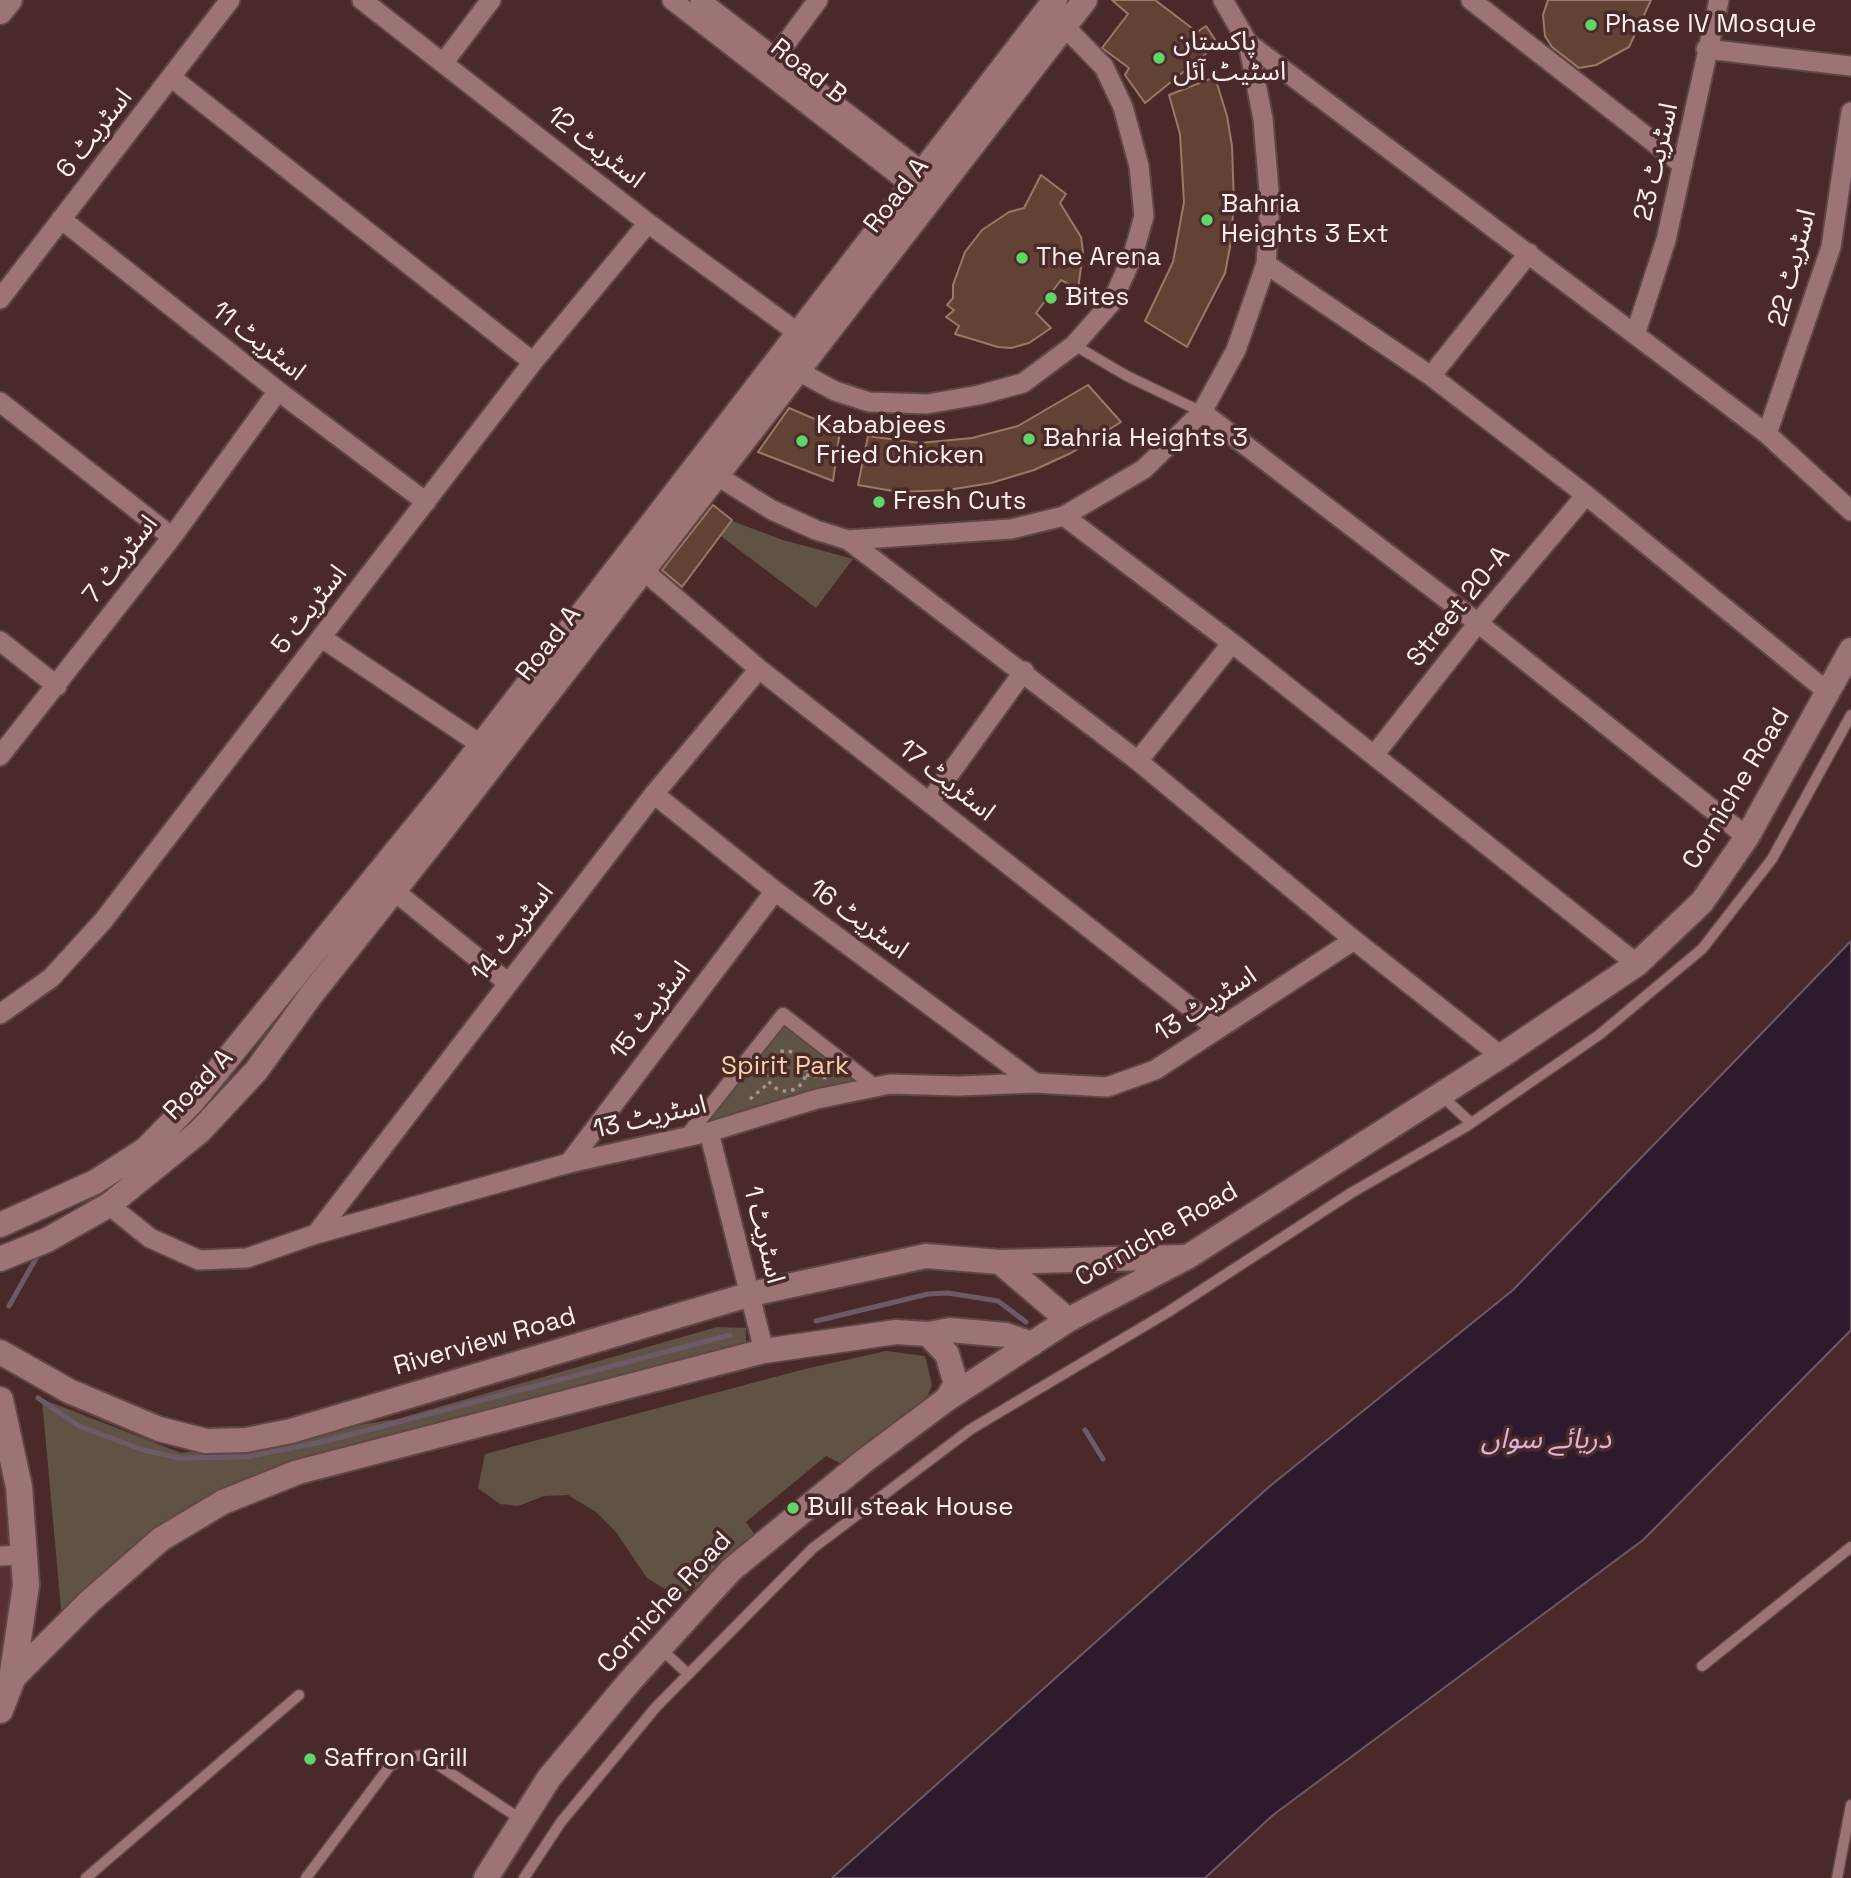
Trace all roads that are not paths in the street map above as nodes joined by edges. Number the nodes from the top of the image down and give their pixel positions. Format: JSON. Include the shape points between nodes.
{"nodes":[{"id":1,"x":10,"y":0,"type":"edge"},
{"id":2,"x":230,"y":0,"type":"edge"},
{"id":3,"x":362,"y":0,"type":"edge"},
{"id":4,"x":491,"y":0,"type":"edge"},
{"id":5,"x":672,"y":0,"type":"edge"},
{"id":6,"x":700,"y":0,"type":"edge"},
{"id":7,"x":818,"y":0,"type":"edge"},
{"id":8,"x":1055,"y":0,"type":"edge"},
{"id":9,"x":1085,"y":0,"type":"edge"},
{"id":10,"x":1223,"y":0,"type":"edge"},
{"id":11,"x":1719,"y":0,"type":"edge"},
{"id":12,"x":1475,"y":1,"type":"edge"},
{"id":13,"x":0,"y":12,"type":"edge"},
{"id":14,"x":1065,"y":27,"type":"junction"},
{"id":15,"x":1248,"y":43,"type":"junction"},
{"id":16,"x":1706,"y":49,"type":"junction"},
{"id":17,"x":775,"y":58,"type":"junction"},
{"id":18,"x":444,"y":62,"type":"junction"},
{"id":19,"x":1851,"y":66,"type":"edge"},
{"id":20,"x":172,"y":78,"type":"junction"},
{"id":21,"x":1851,"y":112,"type":"edge"},
{"id":22,"x":1683,"y":165,"type":"junction"},
{"id":23,"x":916,"y":178,"type":"junction"},
{"id":24,"x":61,"y":219,"type":"junction"},
{"id":25,"x":648,"y":223,"type":"junction"},
{"id":26,"x":1529,"y":253,"type":"junction"},
{"id":27,"x":1266,"y":264,"type":"junction"},
{"id":28,"x":0,"y":299,"type":"edge"},
{"id":29,"x":1636,"y":332,"type":"junction"},
{"id":30,"x":797,"y":333,"type":"junction"},
{"id":31,"x":1074,"y":345,"type":"junction"},
{"id":32,"x":533,"y":362,"type":"junction"},
{"id":33,"x":798,"y":371,"type":"junction"},
{"id":34,"x":1431,"y":376,"type":"junction"},
{"id":35,"x":278,"y":391,"type":"junction"},
{"id":36,"x":0,"y":402,"type":"edge"},
{"id":37,"x":1202,"y":412,"type":"junction"},
{"id":38,"x":1767,"y":434,"type":"junction"},
{"id":39,"x":707,"y":469,"type":"junction"},
{"id":40,"x":1586,"y":495,"type":"junction"},
{"id":41,"x":426,"y":502,"type":"junction"},
{"id":42,"x":1851,"y":512,"type":"edge"},
{"id":43,"x":1064,"y":516,"type":"junction"},
{"id":44,"x":172,"y":537,"type":"junction"},
{"id":45,"x":848,"y":540,"type":"junction"},
{"id":46,"x":644,"y":571,"type":"junction"},
{"id":47,"x":1478,"y":623,"type":"junction"},
{"id":48,"x":322,"y":638,"type":"junction"},
{"id":49,"x":0,"y":641,"type":"edge"},
{"id":50,"x":1232,"y":643,"type":"junction"},
{"id":51,"x":1851,"y":650,"type":"edge"},
{"id":52,"x":759,"y":669,"type":"junction"},
{"id":53,"x":1024,"y":671,"type":"junction"},
{"id":54,"x":57,"y":685,"type":"junction"},
{"id":55,"x":1829,"y":693,"type":"junction"},
{"id":56,"x":1851,"y":715,"type":"edge"},
{"id":57,"x":480,"y":744,"type":"junction"},
{"id":58,"x":1374,"y":754,"type":"junction"},
{"id":59,"x":0,"y":756,"type":"edge"},
{"id":60,"x":1138,"y":761,"type":"junction"},
{"id":61,"x":654,"y":794,"type":"junction"},
{"id":62,"x":930,"y":801,"type":"junction"},
{"id":63,"x":1747,"y":837,"type":"junction"},
{"id":64,"x":393,"y":890,"type":"junction"},
{"id":65,"x":775,"y":891,"type":"junction"},
{"id":66,"x":1354,"y":940,"type":"junction"},
{"id":67,"x":1637,"y":964,"type":"junction"},
{"id":68,"x":507,"y":982,"type":"junction"},
{"id":69,"x":0,"y":1014,"type":"edge"},
{"id":70,"x":1218,"y":1029,"type":"junction"},
{"id":71,"x":1501,"y":1056,"type":"junction"},
{"id":72,"x":1035,"y":1083,"type":"junction"},
{"id":73,"x":876,"y":1087,"type":"junction"},
{"id":74,"x":1440,"y":1095,"type":"junction"},
{"id":75,"x":1471,"y":1124,"type":"junction"},
{"id":76,"x":709,"y":1132,"type":"junction"},
{"id":77,"x":686,"y":1137,"type":"junction"},
{"id":78,"x":569,"y":1163,"type":"junction"},
{"id":79,"x":109,"y":1205,"type":"junction"},
{"id":80,"x":0,"y":1225,"type":"edge"},
{"id":81,"x":316,"y":1234,"type":"junction"},
{"id":82,"x":1189,"y":1256,"type":"junction"},
{"id":83,"x":0,"y":1259,"type":"edge"},
{"id":84,"x":1000,"y":1262,"type":"junction"},
{"id":85,"x":751,"y":1294,"type":"junction"},
{"id":86,"x":1068,"y":1320,"type":"junction"},
{"id":87,"x":928,"y":1334,"type":"junction"},
{"id":88,"x":1032,"y":1344,"type":"junction"},
{"id":89,"x":764,"y":1351,"type":"junction"},
{"id":90,"x":0,"y":1352,"type":"edge"},
{"id":91,"x":947,"y":1399,"type":"junction"},
{"id":92,"x":0,"y":1400,"type":"edge"},
{"id":93,"x":10,"y":1500,"type":"edge"},
{"id":94,"x":1851,"y":1546,"type":"edge"},
{"id":95,"x":12,"y":1555,"type":"edge"},
{"id":96,"x":660,"y":1648,"type":"junction"},
{"id":97,"x":1702,"y":1666,"type":"dead end"},
{"id":98,"x":688,"y":1674,"type":"junction"},
{"id":99,"x":12,"y":1679,"type":"junction"},
{"id":100,"x":299,"y":1695,"type":"dead end"},
{"id":101,"x":0,"y":1710,"type":"edge"},
{"id":102,"x":1851,"y":1805,"type":"edge"},
{"id":103,"x":523,"y":1820,"type":"junction"},
{"id":104,"x":86,"y":1878,"type":"edge"},
{"id":105,"x":306,"y":1878,"type":"edge"},
{"id":106,"x":486,"y":1878,"type":"edge"},
{"id":107,"x":524,"y":1878,"type":"edge"},
{"id":108,"x":1837,"y":1878,"type":"edge"}],
"edges":[{"from":1,"to":13,"type":"street"},
{"from":2,"to":20,"type":"street","name":"اسٹریٹ 6"},
{"from":3,"to":18,"type":"street","name":"اسٹریٹ 12"},
{"from":4,"to":18,"type":"street"},
{"from":5,"to":23,"type":"street","name":"Road B"},
{"from":6,"to":17,"type":"street","name":"Road B"},
{"from":7,"to":17,"type":"street"},
{"from":8,"to":23,"type":"street","name":"Road A"},
{"from":9,"to":14,"type":"street","name":"Road A"},
{"from":10,"to":15,"type":"street"},
{"from":11,"to":16,"type":"street","name":"اسٹریٹ 23"},
{"from":12,"to":22,"type":"street"},
{"from":14,"to":31,"type":"street","via":[[1104,67],[1123,107],[1139,166],[1144,216],[1112,302]]},
{"from":14,"to":33,"type":"street","name":"Road A"},
{"from":15,"to":26,"type":"street"},
{"from":15,"to":27,"type":"street","via":[[1263,119],[1270,203]]},
{"from":16,"to":19,"type":"street"},
{"from":16,"to":22,"type":"street","name":"اسٹریٹ 23"},
{"from":17,"to":23,"type":"street","name":"Road B"},
{"from":18,"to":25,"type":"street","name":"اسٹریٹ 12"},
{"from":20,"to":24,"type":"street","name":"اسٹریٹ 6"},
{"from":20,"to":32,"type":"street"},
{"from":21,"to":38,"type":"street","name":"اسٹریٹ 22","via":[[1831,247]]},
{"from":22,"to":29,"type":"street","name":"اسٹریٹ 23","via":[[1666,240]]},
{"from":23,"to":30,"type":"street","name":"Road A"},
{"from":24,"to":28,"type":"street","name":"اسٹریٹ 6"},
{"from":24,"to":35,"type":"street","name":"اسٹریٹ 11"},
{"from":25,"to":30,"type":"street","name":"اسٹریٹ 12"},
{"from":25,"to":32,"type":"street","name":"اسٹریٹ 5"},
{"from":26,"to":29,"type":"street"},
{"from":26,"to":34,"type":"street"},
{"from":27,"to":34,"type":"street"},
{"from":27,"to":37,"type":"street","via":[[1236,350]]},
{"from":29,"to":38,"type":"street"},
{"from":30,"to":39,"type":"street","name":"Road A"},
{"from":31,"to":33,"type":"street","via":[[1023,383],[927,404],[869,402],[835,391]]},
{"from":31,"to":37,"type":"lane"},
{"from":32,"to":41,"type":"street","name":"اسٹریٹ 5"},
{"from":33,"to":39,"type":"street","name":"Road A"},
{"from":34,"to":40,"type":"street"},
{"from":35,"to":41,"type":"street","name":"اسٹریٹ 11"},
{"from":35,"to":44,"type":"street","name":"اسٹریٹ 7"},
{"from":36,"to":44,"type":"street"},
{"from":37,"to":43,"type":"street","via":[[1144,469]]},
{"from":37,"to":47,"type":"street"},
{"from":38,"to":42,"type":"street"},
{"from":39,"to":45,"type":"street","via":[[772,510]]},
{"from":39,"to":46,"type":"street","name":"Road A"},
{"from":39,"to":57,"type":"street","name":"Road A"},
{"from":40,"to":47,"type":"street","name":"Street 20-A"},
{"from":40,"to":55,"type":"street"},
{"from":41,"to":48,"type":"street","name":"اسٹریٹ 5"},
{"from":43,"to":45,"type":"street","via":[[1011,529]]},
{"from":43,"to":50,"type":"street"},
{"from":44,"to":54,"type":"street","name":"اسٹریٹ 7"},
{"from":45,"to":53,"type":"street"},
{"from":46,"to":52,"type":"street","name":"اسٹریٹ 17"},
{"from":46,"to":64,"type":"street","name":"Road A"},
{"from":47,"to":58,"type":"street","name":"Street 20-A"},
{"from":47,"to":63,"type":"street"},
{"from":48,"to":57,"type":"street"},
{"from":48,"to":69,"type":"street","name":"اسٹریٹ 5","via":[[103,921],[51,978]]},
{"from":49,"to":54,"type":"street"},
{"from":50,"to":58,"type":"street"},
{"from":50,"to":60,"type":"street"},
{"from":51,"to":55,"type":"street","name":"Corniche Road"},
{"from":52,"to":61,"type":"street","name":"اسٹریٹ 14"},
{"from":52,"to":62,"type":"street","name":"اسٹریٹ 17"},
{"from":53,"to":60,"type":"street"},
{"from":53,"to":62,"type":"street"},
{"from":54,"to":59,"type":"street","name":"اسٹریٹ 7"},
{"from":55,"to":63,"type":"street","name":"Corniche Road"},
{"from":56,"to":75,"type":"lane","via":[[1772,859],[1702,949],[1599,1035]]},
{"from":57,"to":80,"type":"street","name":"Road A","via":[[249,1035],[146,1149],[96,1182]]},
{"from":58,"to":67,"type":"street"},
{"from":60,"to":66,"type":"street"},
{"from":61,"to":65,"type":"street","name":"اسٹریٹ 16"},
{"from":61,"to":68,"type":"street","name":"اسٹریٹ 14"},
{"from":62,"to":70,"type":"street","name":"اسٹریٹ 17"},
{"from":63,"to":67,"type":"street","name":"Corniche Road","via":[[1702,902]]},
{"from":64,"to":68,"type":"street"},
{"from":64,"to":79,"type":"street","name":"Road A","via":[[256,1071],[199,1132]]},
{"from":65,"to":72,"type":"street","name":"اسٹریٹ 16"},
{"from":65,"to":78,"type":"street","name":"اسٹریٹ 15"},
{"from":66,"to":70,"type":"street","name":"اسٹریٹ 13"},
{"from":66,"to":71,"type":"street"},
{"from":67,"to":71,"type":"street","name":"Corniche Road"},
{"from":68,"to":81,"type":"street","name":"اسٹریٹ 14"},
{"from":70,"to":72,"type":"street","name":"اسٹریٹ 13","via":[[1155,1070],[1107,1087]]},
{"from":71,"to":74,"type":"street","name":"Corniche Road"},
{"from":72,"to":73,"type":"street","name":"اسٹریٹ 13"},
{"from":73,"to":76,"type":"street","name":"اسٹریٹ 13","via":[[817,1099]]},
{"from":73,"to":77,"type":"street","via":[[783,1015]]},
{"from":74,"to":75,"type":"lane"},
{"from":74,"to":82,"type":"street","name":"Corniche Road"},
{"from":75,"to":98,"type":"lane","via":[[1351,1193],[1168,1312],[971,1429],[813,1548]]},
{"from":76,"to":77,"type":"street","name":"اسٹریٹ 13"},
{"from":76,"to":85,"type":"street","name":"اسٹریٹ 1"},
{"from":77,"to":78,"type":"street","name":"اسٹریٹ 13"},
{"from":78,"to":81,"type":"street","name":"اسٹریٹ 13"},
{"from":79,"to":81,"type":"street","name":"اسٹریٹ 13","via":[[150,1238],[199,1260],[247,1258]]},
{"from":79,"to":83,"type":"street","name":"Road A","via":[[47,1240]]},
{"from":82,"to":84,"type":"street","name":"Riverview Road"},
{"from":82,"to":86,"type":"street","name":"Corniche Road"},
{"from":84,"to":85,"type":"street","name":"Riverview Road","via":[[926,1256]]},
{"from":84,"to":86,"type":"street"},
{"from":85,"to":89,"type":"street","name":"اسٹریٹ 1"},
{"from":85,"to":90,"type":"street","name":"Riverview Road","via":[[246,1440],[205,1441],[159,1429],[69,1391]]},
{"from":86,"to":88,"type":"street","name":"Corniche Road"},
{"from":87,"to":88,"type":"street","via":[[950,1330],[1006,1335]]},
{"from":87,"to":89,"type":"street","via":[[896,1332]]},
{"from":87,"to":91,"type":"street","via":[[947,1354],[956,1384]]},
{"from":88,"to":91,"type":"street","name":"Corniche Road"},
{"from":89,"to":99,"type":"street","via":[[298,1472],[223,1502],[161,1539]]},
{"from":91,"to":96,"type":"street","name":"Corniche Road","via":[[731,1570]]},
{"from":92,"to":93,"type":"main road"},
{"from":93,"to":95,"type":"main road"},
{"from":94,"to":97,"type":"lane"},
{"from":95,"to":99,"type":"main road","via":[[26,1586]]},
{"from":96,"to":98,"type":"lane"},
{"from":96,"to":103,"type":"street","name":"Corniche Road","via":[[550,1778]]},
{"from":98,"to":107,"type":"lane","via":[[561,1822]]},
{"from":99,"to":101,"type":"main road"},
{"from":100,"to":104,"type":"lane"},
{"from":102,"to":108,"type":"lane"},
{"from":103,"to":105,"type":"lane","via":[[423,1755],[404,1758],[389,1766]]},
{"from":103,"to":106,"type":"street","name":"Corniche Road"}]}
